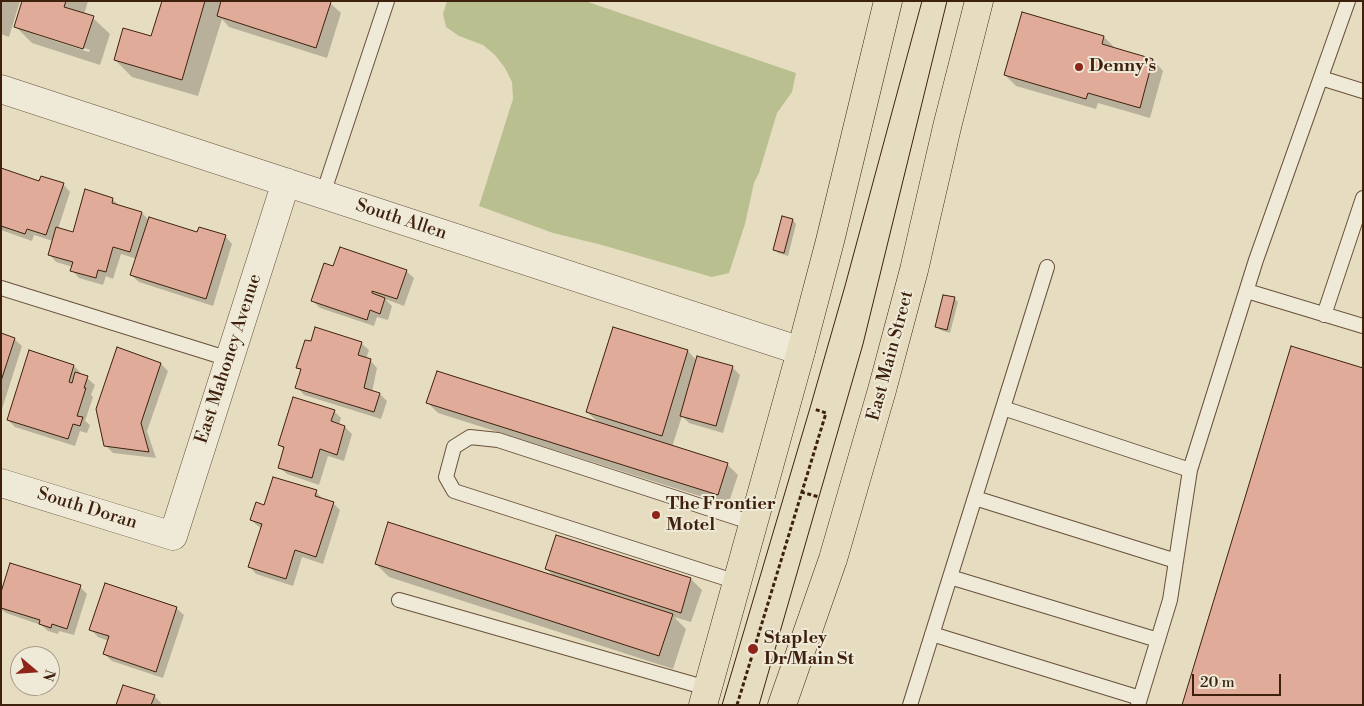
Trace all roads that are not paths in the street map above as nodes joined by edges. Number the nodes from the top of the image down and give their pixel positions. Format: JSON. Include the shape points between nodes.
{"nodes":[{"id":1,"x":387,"y":1,"type":"edge"},
{"id":2,"x":888,"y":1,"type":"edge"},
{"id":3,"x":979,"y":1,"type":"edge"},
{"id":4,"x":1348,"y":1,"type":"edge"},
{"id":5,"x":1321,"y":78,"type":"junction"},
{"id":6,"x":1,"y":90,"type":"edge"},
{"id":7,"x":1363,"y":91,"type":"edge"},
{"id":8,"x":286,"y":182,"type":"junction"},
{"id":9,"x":323,"y":194,"type":"junction"},
{"id":10,"x":1363,"y":198,"type":"edge"},
{"id":11,"x":1047,"y":267,"type":"dead end"},
{"id":12,"x":1,"y":288,"type":"edge"},
{"id":13,"x":1247,"y":291,"type":"junction"},
{"id":14,"x":1324,"y":314,"type":"junction"},
{"id":15,"x":1363,"y":326,"type":"edge"},
{"id":16,"x":801,"y":351,"type":"junction"},
{"id":17,"x":229,"y":359,"type":"junction"},
{"id":18,"x":1003,"y":408,"type":"junction"},
{"id":19,"x":1190,"y":470,"type":"junction"},
{"id":20,"x":1,"y":482,"type":"edge"},
{"id":21,"x":975,"y":498,"type":"junction"},
{"id":22,"x":753,"y":523,"type":"junction"},
{"id":23,"x":173,"y":536,"type":"joint"},
{"id":24,"x":1176,"y":561,"type":"junction"},
{"id":25,"x":950,"y":577,"type":"junction"},
{"id":26,"x":737,"y":582,"type":"junction"},
{"id":27,"x":399,"y":600,"type":"dead end"},
{"id":28,"x":932,"y":634,"type":"junction"},
{"id":29,"x":1158,"y":640,"type":"junction"},
{"id":30,"x":705,"y":696,"type":"edge"},
{"id":31,"x":1139,"y":701,"type":"edge"},
{"id":32,"x":782,"y":705,"type":"edge"},
{"id":33,"x":910,"y":705,"type":"edge"}],
"edges":[{"from":1,"to":9,"type":"lane"},
{"from":2,"to":16,"type":"main road"},
{"from":3,"to":32,"type":"main road","name":"East Main Street","via":[[882,390],[833,559]]},
{"from":4,"to":5,"type":"lane"},
{"from":5,"to":7,"type":"lane"},
{"from":5,"to":13,"type":"lane"},
{"from":6,"to":8,"type":"street","name":"South Allen"},
{"from":8,"to":9,"type":"street","name":"South Allen"},
{"from":8,"to":17,"type":"street","name":"East Mahoney Avenue"},
{"from":9,"to":16,"type":"street","name":"South Allen"},
{"from":10,"to":14,"type":"lane"},
{"from":11,"to":18,"type":"lane"},
{"from":12,"to":17,"type":"lane"},
{"from":13,"to":14,"type":"lane"},
{"from":13,"to":19,"type":"lane"},
{"from":14,"to":15,"type":"lane"},
{"from":16,"to":22,"type":"main road"},
{"from":17,"to":23,"type":"street","name":"East Mahoney Avenue"},
{"from":18,"to":19,"type":"lane"},
{"from":18,"to":21,"type":"lane"},
{"from":19,"to":24,"type":"lane"},
{"from":20,"to":23,"type":"street","name":"South Doran"},
{"from":21,"to":24,"type":"lane"},
{"from":21,"to":25,"type":"lane"},
{"from":22,"to":26,"type":"main road"},
{"from":22,"to":26,"type":"lane","via":[[498,440],[470,437],[454,447],[446,477],[454,491]]},
{"from":24,"to":29,"type":"lane","via":[[1170,600]]},
{"from":25,"to":28,"type":"lane"},
{"from":25,"to":29,"type":"lane"},
{"from":26,"to":30,"type":"main road"},
{"from":27,"to":30,"type":"lane"},
{"from":28,"to":31,"type":"lane"},
{"from":28,"to":33,"type":"lane"},
{"from":29,"to":31,"type":"lane"}]}
